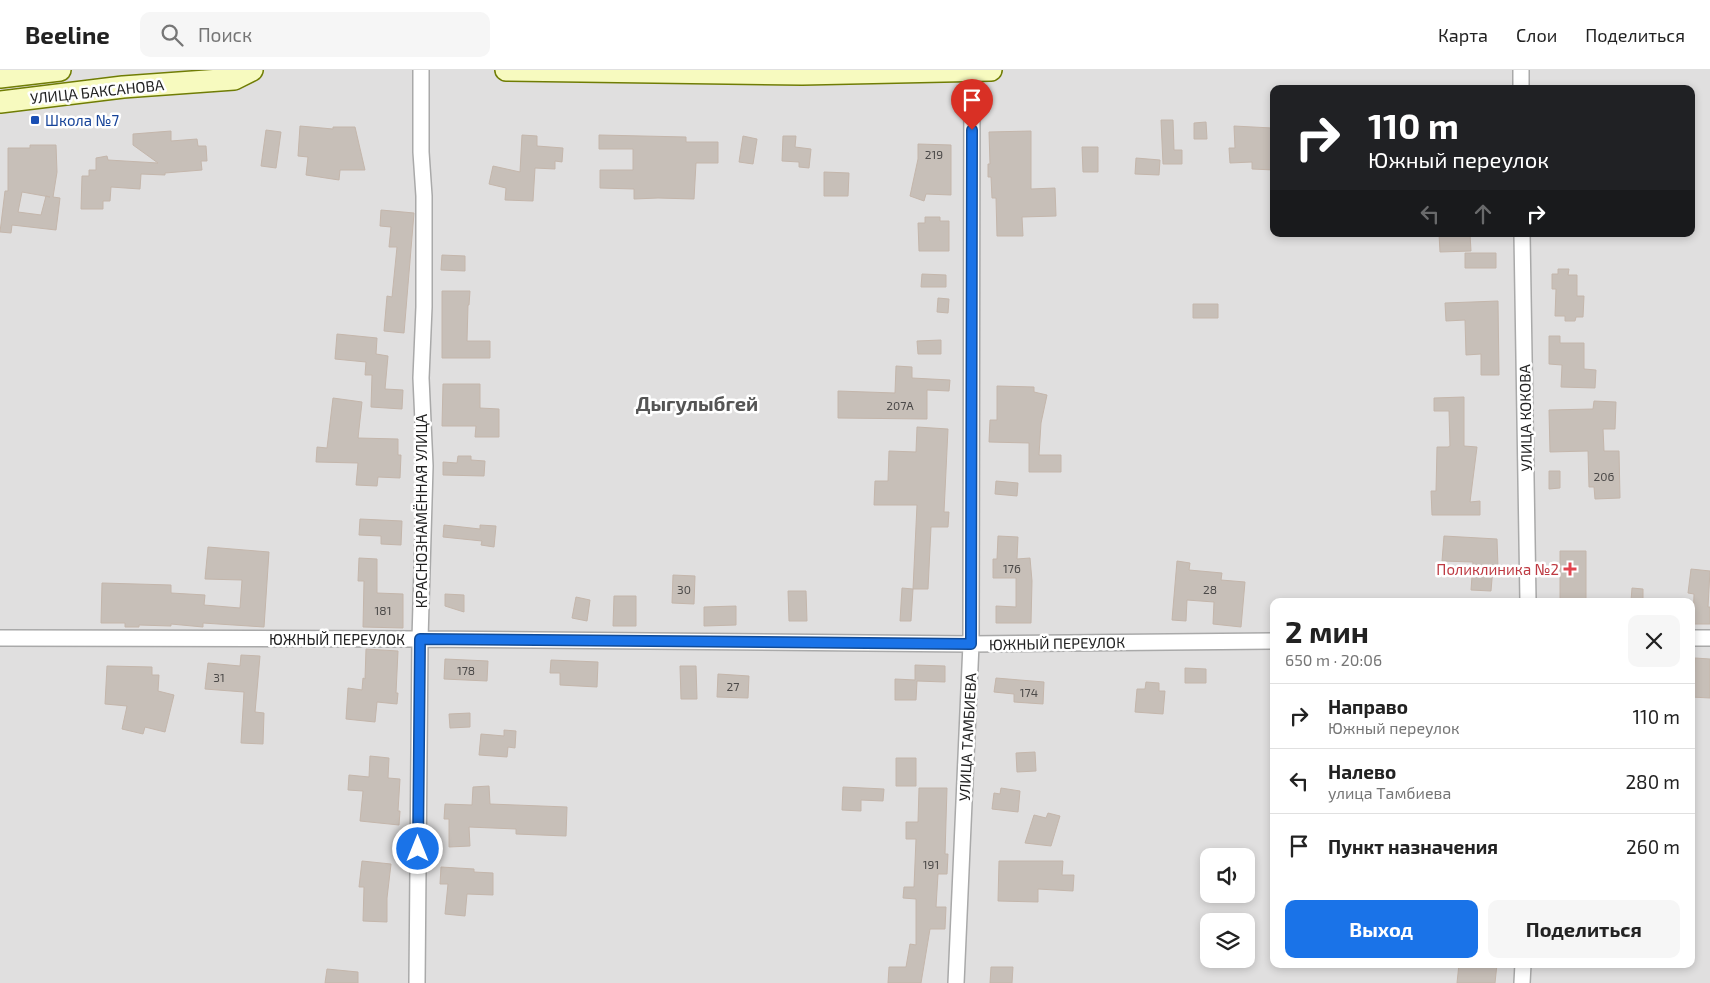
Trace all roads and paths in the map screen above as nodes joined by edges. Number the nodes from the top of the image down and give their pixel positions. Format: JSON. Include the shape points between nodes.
{"nodes":[{"id":1,"x":60,"y":70,"type":"edge"},
{"id":2,"x":252,"y":70,"type":"edge"},
{"id":3,"x":421,"y":70,"type":"edge"},
{"id":4,"x":506,"y":70,"type":"edge"},
{"id":5,"x":978,"y":70,"type":"edge"},
{"id":6,"x":1520,"y":70,"type":"edge"},
{"id":7,"x":0,"y":77,"type":"edge"},
{"id":8,"x":1520,"y":85,"type":"edge"},
{"id":9,"x":0,"y":102,"type":"edge"},
{"id":10,"x":1522,"y":237,"type":"edge"},
{"id":11,"x":1528,"y":598,"type":"edge"},
{"id":12,"x":0,"y":638,"type":"edge"},
{"id":13,"x":1695,"y":638,"type":"edge"},
{"id":14,"x":1710,"y":638,"type":"edge"},
{"id":15,"x":420,"y":639,"type":"junction"},
{"id":16,"x":1270,"y":641,"type":"edge"},
{"id":17,"x":971,"y":644,"type":"junction"},
{"id":18,"x":1523,"y":968,"type":"edge"},
{"id":19,"x":417,"y":983,"type":"edge"},
{"id":20,"x":956,"y":983,"type":"edge"},
{"id":21,"x":1522,"y":983,"type":"edge"}],
"edges":[{"from":1,"to":7,"type":"main road","name":"УЛИЦА БАКСАНОВА"},
{"from":2,"to":9,"type":"main road","name":"УЛИЦА БАКСАНОВА","via":[[234,79],[123,87]]},
{"from":3,"to":15,"type":"street","name":"КРАСНОЗНАМЁННАЯ УЛИЦА","via":[[424,196],[421,378],[425,466]]},
{"from":4,"to":5,"type":"main road","via":[[802,74]]},
{"from":5,"to":17,"type":"street","name":"УЛИЦА ТАМБИЕВА"},
{"from":6,"to":8,"type":"street"},
{"from":10,"to":11,"type":"street","name":"УЛИЦА КОКОВА"},
{"from":12,"to":15,"type":"street","name":"ЮЖНЫЙ ПЕРЕУЛОК"},
{"from":13,"to":14,"type":"street"},
{"from":15,"to":17,"type":"street","name":"ЮЖНЫЙ ПЕРЕУЛОК"},
{"from":15,"to":19,"type":"street","name":"КРАСНОЗНАМЁННАЯ УЛИЦА"},
{"from":16,"to":17,"type":"street","name":"ЮЖНЫЙ ПЕРЕУЛОК"},
{"from":17,"to":20,"type":"street","name":"УЛИЦА ТАМБИЕВА"},
{"from":18,"to":21,"type":"street"}]}
